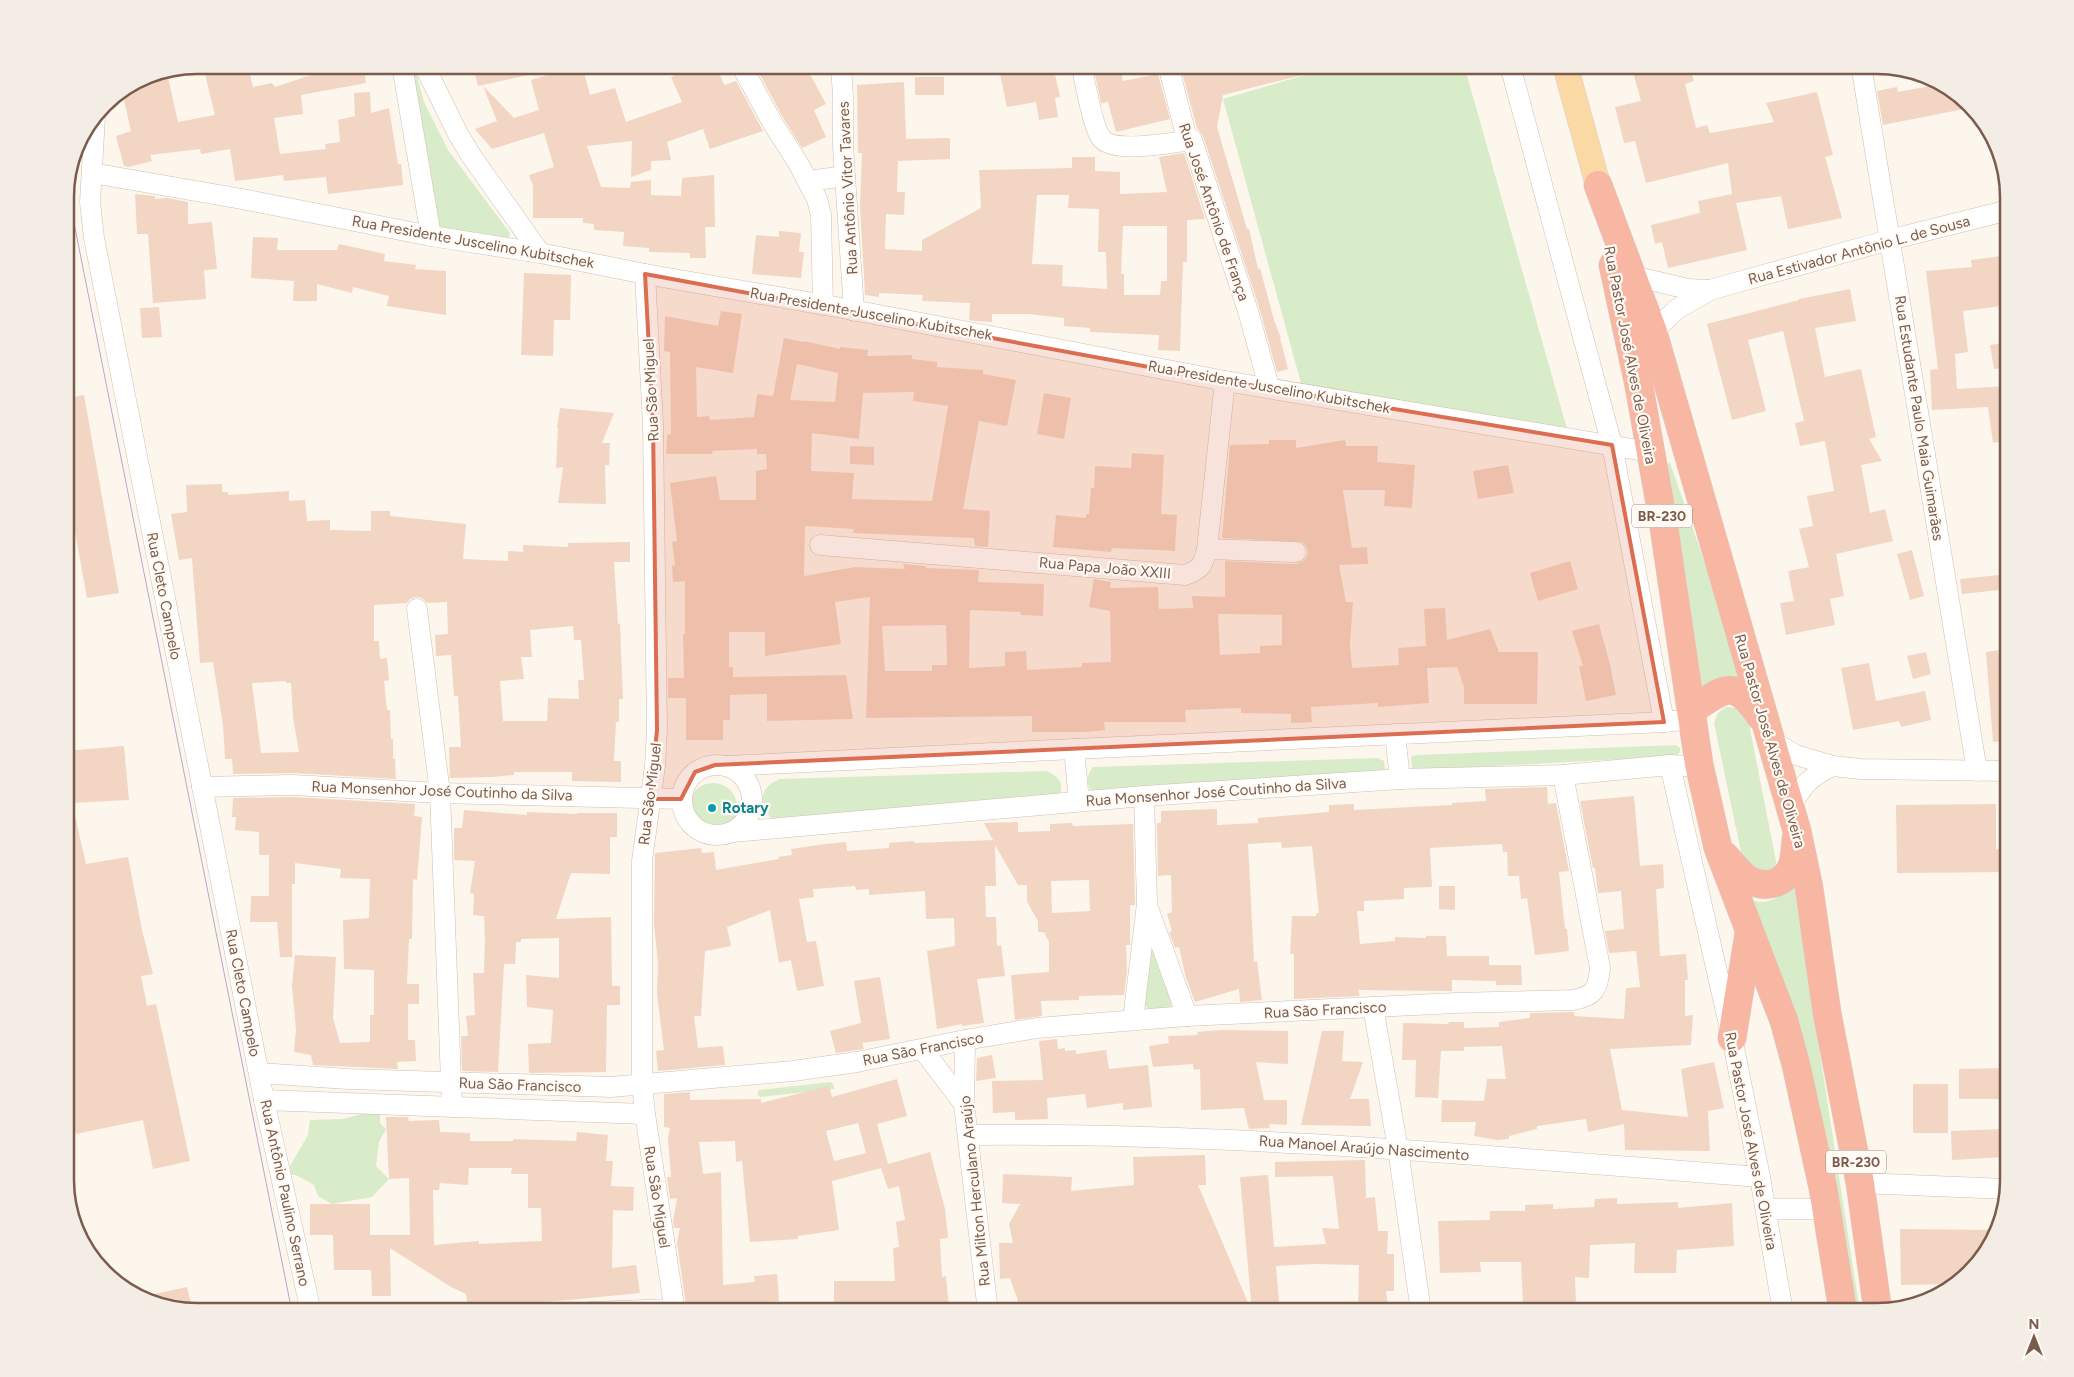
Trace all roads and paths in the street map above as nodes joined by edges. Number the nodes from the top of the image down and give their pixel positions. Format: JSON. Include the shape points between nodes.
{"nodes":[{"id":1,"x":404,"y":74,"type":"edge"},
{"id":2,"x":428,"y":74,"type":"edge"},
{"id":3,"x":747,"y":74,"type":"edge"},
{"id":4,"x":841,"y":74,"type":"edge"},
{"id":5,"x":1083,"y":74,"type":"edge"},
{"id":6,"x":1170,"y":74,"type":"edge"},
{"id":7,"x":1512,"y":74,"type":"edge"},
{"id":8,"x":1567,"y":74,"type":"edge"},
{"id":9,"x":1862,"y":74,"type":"edge"},
{"id":10,"x":94,"y":128,"type":"edge"},
{"id":11,"x":1192,"y":140,"type":"junction"},
{"id":12,"x":92,"y":173,"type":"junction"},
{"id":13,"x":845,"y":176,"type":"junction"},
{"id":14,"x":808,"y":181,"type":"junction"},
{"id":15,"x":1598,"y":185,"type":"junction"},
{"id":16,"x":2000,"y":212,"type":"edge"},
{"id":17,"x":431,"y":236,"type":"junction"},
{"id":18,"x":1889,"y":240,"type":"junction"},
{"id":19,"x":540,"y":253,"type":"junction"},
{"id":20,"x":645,"y":274,"type":"junction"},
{"id":21,"x":1633,"y":276,"type":"junction"},
{"id":22,"x":1710,"y":290,"type":"junction"},
{"id":23,"x":823,"y":305,"type":"junction"},
{"id":24,"x":854,"y":310,"type":"junction"},
{"id":25,"x":1653,"y":332,"type":"junction"},
{"id":26,"x":1225,"y":381,"type":"junction"},
{"id":27,"x":1269,"y":387,"type":"junction"},
{"id":28,"x":1612,"y":445,"type":"junction"},
{"id":29,"x":1650,"y":452,"type":"junction"},
{"id":30,"x":820,"y":545,"type":"dead end"},
{"id":31,"x":1207,"y":549,"type":"junction"},
{"id":32,"x":1296,"y":552,"type":"dead end"},
{"id":33,"x":417,"y":609,"type":"dead end"},
{"id":34,"x":1692,"y":715,"type":"junction"},
{"id":35,"x":1664,"y":722,"type":"junction"},
{"id":36,"x":1768,"y":731,"type":"junction"},
{"id":37,"x":1395,"y":734,"type":"junction"},
{"id":38,"x":1074,"y":749,"type":"junction"},
{"id":39,"x":1670,"y":765,"type":"junction"},
{"id":40,"x":726,"y":766,"type":"junction"},
{"id":41,"x":1833,"y":766,"type":"junction"},
{"id":42,"x":1700,"y":767,"type":"junction"},
{"id":43,"x":1977,"y":771,"type":"junction"},
{"id":44,"x":2000,"y":772,"type":"edge"},
{"id":45,"x":1563,"y":775,"type":"junction"},
{"id":46,"x":1400,"y":779,"type":"junction"},
{"id":47,"x":202,"y":787,"type":"junction"},
{"id":48,"x":440,"y":793,"type":"junction"},
{"id":49,"x":1144,"y":796,"type":"junction"},
{"id":50,"x":650,"y":798,"type":"junction"},
{"id":51,"x":681,"y":799,"type":"junction"},
{"id":52,"x":1079,"y":801,"type":"junction"},
{"id":53,"x":1794,"y":819,"type":"junction"},
{"id":54,"x":733,"y":832,"type":"junction"},
{"id":55,"x":1718,"y":848,"type":"junction"},
{"id":56,"x":1147,"y":904,"type":"junction"},
{"id":57,"x":1750,"y":931,"type":"junction"},
{"id":58,"x":1373,"y":1007,"type":"junction"},
{"id":59,"x":1187,"y":1016,"type":"junction"},
{"id":60,"x":1133,"y":1020,"type":"junction"},
{"id":61,"x":1732,"y":1038,"type":"junction"},
{"id":62,"x":965,"y":1040,"type":"junction"},
{"id":63,"x":923,"y":1050,"type":"junction"},
{"id":64,"x":259,"y":1073,"type":"junction"},
{"id":65,"x":451,"y":1083,"type":"junction"},
{"id":66,"x":642,"y":1084,"type":"junction"},
{"id":67,"x":264,"y":1100,"type":"junction"},
{"id":68,"x":964,"y":1104,"type":"junction"},
{"id":69,"x":452,"y":1107,"type":"junction"},
{"id":70,"x":645,"y":1114,"type":"junction"},
{"id":71,"x":968,"y":1135,"type":"junction"},
{"id":72,"x":1398,"y":1150,"type":"junction"},
{"id":73,"x":1760,"y":1177,"type":"junction"},
{"id":74,"x":1860,"y":1183,"type":"junction"},
{"id":75,"x":1999,"y":1189,"type":"edge"},
{"id":76,"x":1766,"y":1209,"type":"junction"},
{"id":77,"x":1826,"y":1210,"type":"junction"},
{"id":78,"x":309,"y":1303,"type":"edge"},
{"id":79,"x":673,"y":1303,"type":"edge"},
{"id":80,"x":987,"y":1303,"type":"edge"},
{"id":81,"x":1420,"y":1303,"type":"edge"},
{"id":82,"x":1782,"y":1303,"type":"edge"},
{"id":83,"x":1842,"y":1303,"type":"edge"},
{"id":84,"x":1877,"y":1303,"type":"edge"}],
"edges":[{"from":1,"to":17,"type":"street"},
{"from":2,"to":19,"type":"street","via":[[472,157]]},
{"from":3,"to":14,"type":"street"},
{"from":4,"to":13,"type":"street","name":"Rua Antônio Vitor Tavares"},
{"from":5,"to":11,"type":"street","via":[[1096,128],[1102,139],[1113,146]]},
{"from":6,"to":11,"type":"street","name":"Rua José Antônio de França","via":[[1186,135]]},
{"from":7,"to":28,"type":"street"},
{"from":8,"to":15,"type":"main road","name":"Rua Pastor José Alves de Oliveira","number":"BR-230"},
{"from":9,"to":18,"type":"street","name":"Rua Estudante Paulo Maia Guimarães"},
{"from":10,"to":12,"type":"street","name":"Rua Cleto Campelo"},
{"from":11,"to":27,"type":"street","name":"Rua José Antônio de França","via":[[1248,311]]},
{"from":12,"to":17,"type":"street","name":"Rua Presidente Juscelino Kubitschek"},
{"from":12,"to":47,"type":"street","name":"Rua Cleto Campelo","via":[[90,202],[94,238]]},
{"from":13,"to":14,"type":"street"},
{"from":13,"to":24,"type":"street","name":"Rua Antônio Vitor Tavares"},
{"from":14,"to":23,"type":"street","via":[[821,215]]},
{"from":15,"to":21,"type":"highway","name":"Rua Pastor José Alves de Oliveira","number":"BR-230"},
{"from":15,"to":29,"type":"highway","name":"Rua Pastor José Alves de Oliveira","number":"BR-230"},
{"from":16,"to":18,"type":"street","name":"Rua Estivador Antônio L. de Sousa"},
{"from":17,"to":19,"type":"street","name":"Rua Presidente Juscelino Kubitschek"},
{"from":18,"to":22,"type":"street","name":"Rua Estivador Antônio L. de Sousa"},
{"from":18,"to":43,"type":"street","name":"Rua Estudante Paulo Maia Guimarães"},
{"from":19,"to":20,"type":"street","name":"Rua Presidente Juscelino Kubitschek"},
{"from":20,"to":23,"type":"street","name":"Rua Presidente Juscelino Kubitschek"},
{"from":20,"to":50,"type":"street","name":"Rua São Miguel","via":[[653,424],[658,730]]},
{"from":21,"to":22,"type":"street","name":"Rua Estivador Antônio L. de Sousa","via":[[1688,289]]},
{"from":21,"to":25,"type":"highway","name":"Rua Pastor José Alves de Oliveira","number":"BR-230"},
{"from":22,"to":25,"type":"street","name":"Rua Estivador Antônio L. de Sousa","via":[[1677,309]]},
{"from":23,"to":24,"type":"street","name":"Rua Presidente Juscelino Kubitschek"},
{"from":24,"to":26,"type":"street","name":"Rua Presidente Juscelino Kubitschek"},
{"from":25,"to":36,"type":"highway","name":"Rua Pastor José Alves de Oliveira","number":"BR-230"},
{"from":26,"to":27,"type":"street","name":"Rua Presidente Juscelino Kubitschek"},
{"from":26,"to":31,"type":"street","name":"Rua Papa João XXIII"},
{"from":27,"to":28,"type":"street","name":"Rua Presidente Juscelino Kubitschek"},
{"from":28,"to":29,"type":"street","name":"Rua Presidente Juscelino Kubitschek"},
{"from":28,"to":35,"type":"street"},
{"from":29,"to":34,"type":"highway","name":"Rua Pastor José Alves de Oliveira","number":"BR-230"},
{"from":30,"to":31,"type":"street","name":"Rua Papa João XXIII","via":[[1185,575],[1203,565]]},
{"from":31,"to":32,"type":"street"},
{"from":33,"to":48,"type":"street"},
{"from":34,"to":35,"type":"street"},
{"from":34,"to":36,"type":"highway","via":[[1720,692],[1736,690],[1745,697]]},
{"from":34,"to":42,"type":"highway","name":"Rua Pastor José Alves de Oliveira","number":"BR-230"},
{"from":35,"to":37,"type":"street"},
{"from":36,"to":41,"type":"street","via":[[1796,755]]},
{"from":36,"to":53,"type":"highway","name":"Rua Pastor José Alves de Oliveira","number":"BR-230"},
{"from":37,"to":38,"type":"street"},
{"from":37,"to":46,"type":"street"},
{"from":38,"to":40,"type":"street"},
{"from":38,"to":52,"type":"street"},
{"from":39,"to":42,"type":"street","name":"Rua Monsenhor José Coutinho da Silva"},
{"from":39,"to":45,"type":"street","name":"Rua Monsenhor José Coutinho da Silva"},
{"from":39,"to":61,"type":"street","name":"Rua Pastor José Alves de Oliveira"},
{"from":40,"to":51,"type":"street","via":[[715,765],[695,772],[688,779]]},
{"from":40,"to":54,"type":"street","via":[[744,777],[752,796],[748,816]]},
{"from":41,"to":43,"type":"street"},
{"from":41,"to":53,"type":"street","via":[[1815,774],[1803,786]]},
{"from":42,"to":55,"type":"highway","name":"Rua Pastor José Alves de Oliveira","number":"BR-230"},
{"from":43,"to":44,"type":"street"},
{"from":45,"to":46,"type":"street","name":"Rua Monsenhor José Coutinho da Silva"},
{"from":45,"to":58,"type":"street","name":"Rua São Francisco","via":[[1600,968],[1596,989],[1586,998],[1573,1000]]},
{"from":46,"to":49,"type":"street","name":"Rua Monsenhor José Coutinho da Silva"},
{"from":47,"to":48,"type":"street","name":"Rua Monsenhor José Coutinho da Silva","via":[[293,785]]},
{"from":47,"to":64,"type":"street","name":"Rua Cleto Campelo"},
{"from":48,"to":50,"type":"street","name":"Rua Monsenhor José Coutinho da Silva"},
{"from":48,"to":65,"type":"street"},
{"from":49,"to":52,"type":"street","name":"Rua Monsenhor José Coutinho da Silva"},
{"from":49,"to":56,"type":"street"},
{"from":50,"to":51,"type":"street","name":"Rua Monsenhor José Coutinho da Silva"},
{"from":50,"to":66,"type":"street","name":"Rua São Miguel","via":[[642,860]]},
{"from":51,"to":54,"type":"street","via":[[688,822],[697,830],[715,835]]},
{"from":52,"to":54,"type":"street","name":"Rua Monsenhor José Coutinho da Silva"},
{"from":53,"to":55,"type":"highway","via":[[1792,866],[1786,876],[1775,884],[1762,885],[1746,878]]},
{"from":53,"to":74,"type":"highway","name":"Rua Pastor José Alves de Oliveira","number":"BR-230"},
{"from":55,"to":57,"type":"highway","name":"Rua Pastor José Alves de Oliveira","number":"BR-230"},
{"from":56,"to":59,"type":"street"},
{"from":56,"to":60,"type":"street"},
{"from":57,"to":61,"type":"highway"},
{"from":57,"to":77,"type":"highway","name":"Rua Pastor José Alves de Oliveira","number":"BR-230","via":[[1794,1056]]},
{"from":58,"to":59,"type":"street","name":"Rua São Francisco"},
{"from":58,"to":72,"type":"street"},
{"from":59,"to":60,"type":"street","name":"Rua São Francisco"},
{"from":60,"to":62,"type":"street","name":"Rua São Francisco","via":[[1037,1028]]},
{"from":61,"to":73,"type":"street","name":"Rua Pastor José Alves de Oliveira"},
{"from":62,"to":63,"type":"street","name":"Rua São Francisco"},
{"from":62,"to":68,"type":"street","name":"Rua Milton Herculano Araújo"},
{"from":63,"to":66,"type":"street","name":"Rua São Francisco","via":[[794,1071]]},
{"from":63,"to":68,"type":"street"},
{"from":64,"to":65,"type":"street","name":"Rua São Francisco"},
{"from":64,"to":67,"type":"street","name":"Rua Antônio Paulino Serrano"},
{"from":65,"to":66,"type":"street","name":"Rua São Francisco","via":[[611,1088]]},
{"from":65,"to":69,"type":"street"},
{"from":66,"to":70,"type":"street","name":"Rua São Miguel"},
{"from":67,"to":69,"type":"street","name":"Rua São Francisco"},
{"from":67,"to":78,"type":"street","name":"Rua Antônio Paulino Serrano"},
{"from":68,"to":71,"type":"street","name":"Rua Milton Herculano Araújo"},
{"from":69,"to":70,"type":"street","name":"Rua São Francisco"},
{"from":70,"to":79,"type":"street","name":"Rua São Miguel"},
{"from":71,"to":72,"type":"street","name":"Rua Manoel Araújo Nascimento","via":[[1194,1138]]},
{"from":71,"to":80,"type":"street","name":"Rua Milton Herculano Araújo"},
{"from":72,"to":73,"type":"street","name":"Rua Manoel Araújo Nascimento"},
{"from":72,"to":81,"type":"street"},
{"from":73,"to":76,"type":"street","name":"Rua Pastor José Alves de Oliveira"},
{"from":74,"to":75,"type":"street"},
{"from":74,"to":84,"type":"highway","name":"Rua Pastor José Alves de Oliveira","number":"BR-230"},
{"from":76,"to":77,"type":"street"},
{"from":76,"to":82,"type":"street","name":"Rua Pastor José Alves de Oliveira"},
{"from":77,"to":83,"type":"highway","name":"Rua Pastor José Alves de Oliveira","number":"BR-230"}]}
